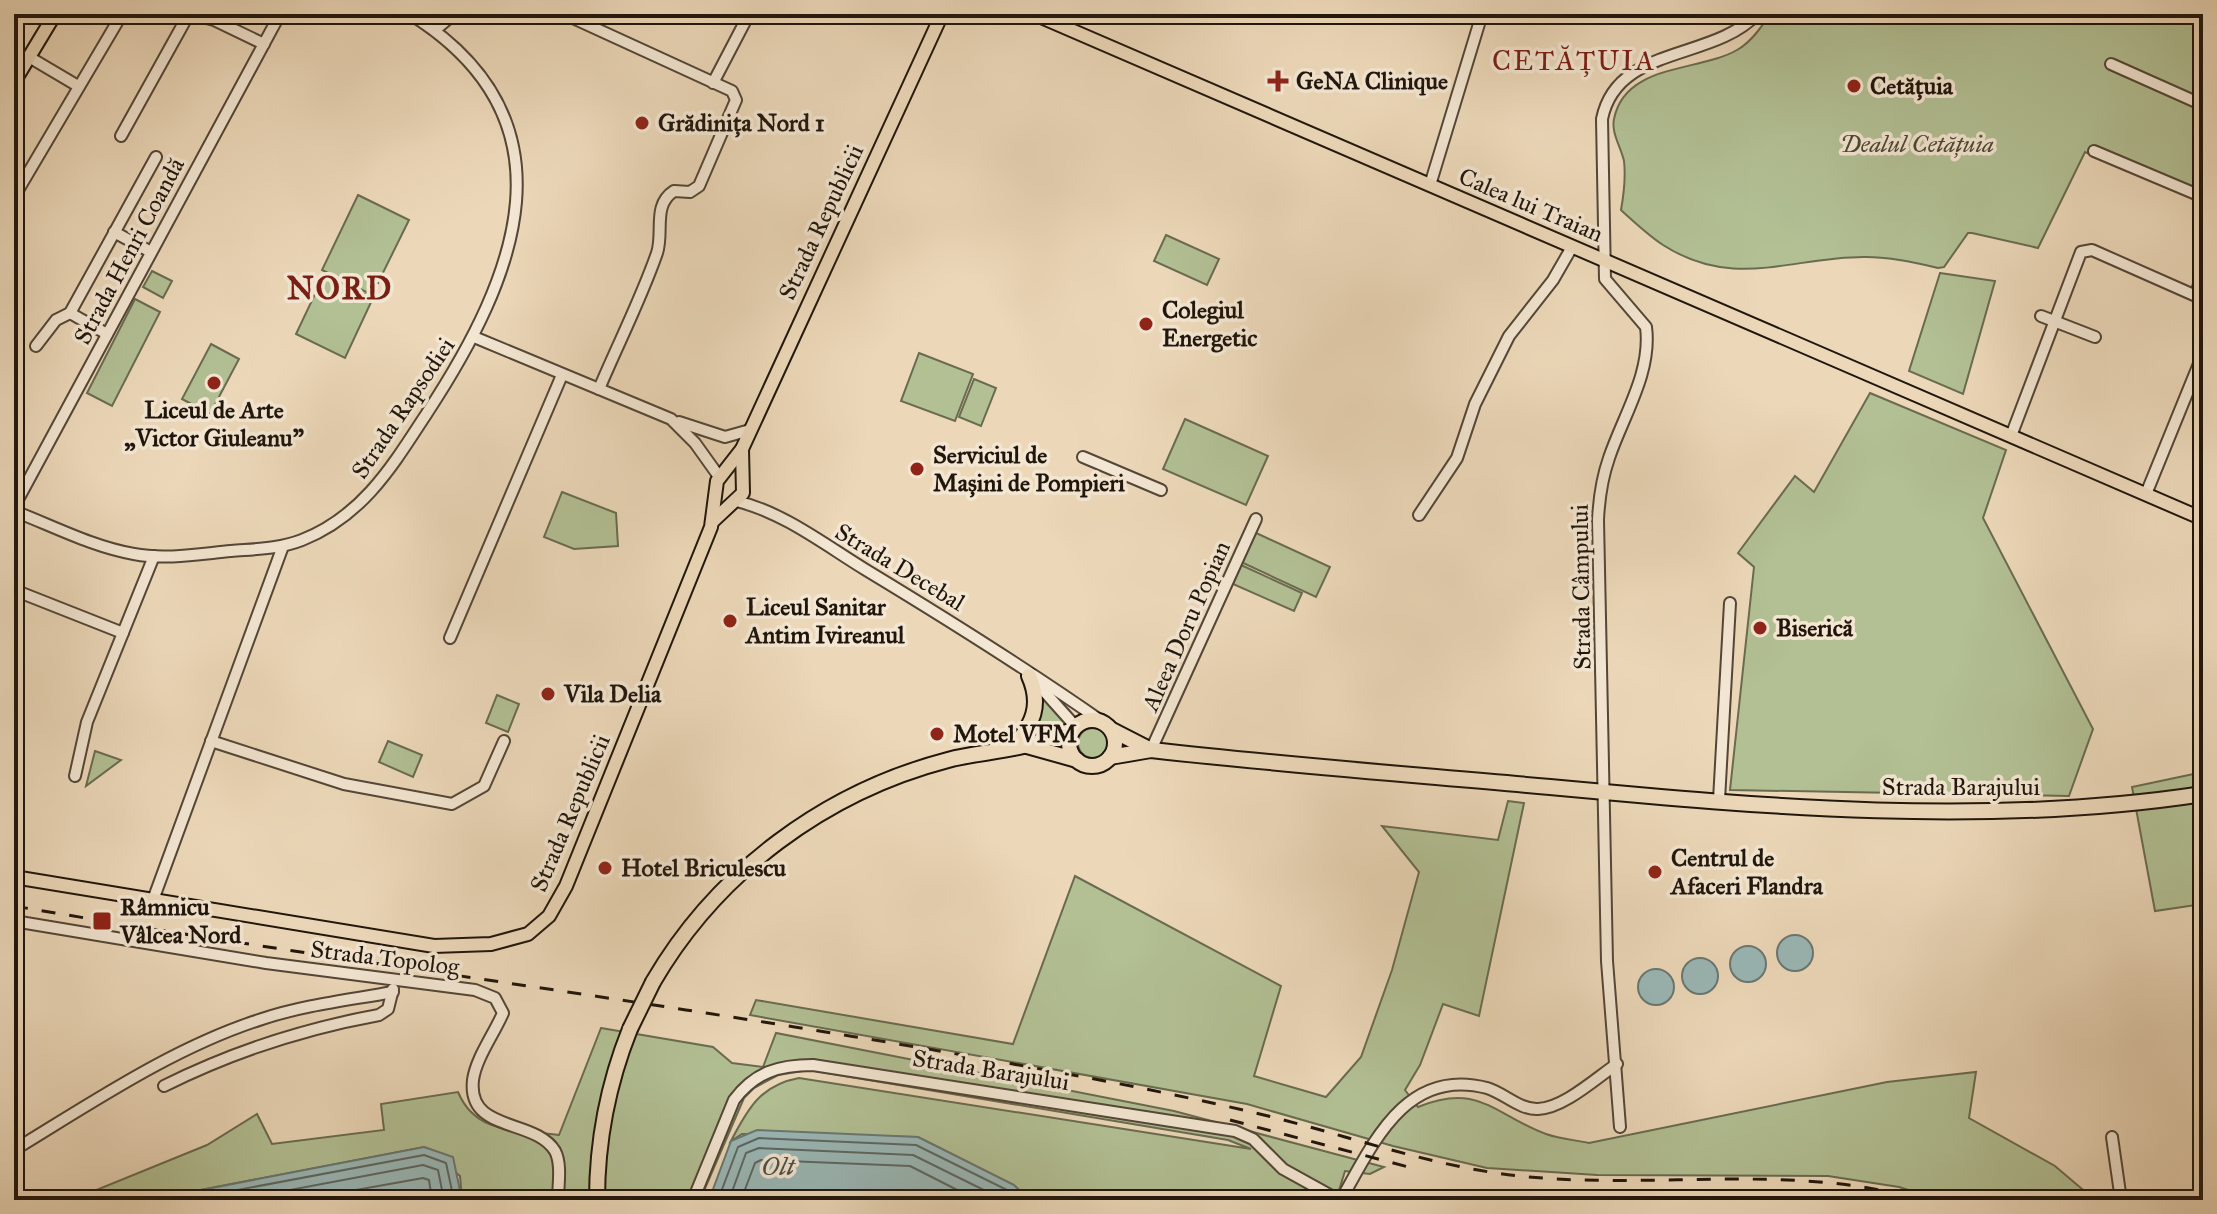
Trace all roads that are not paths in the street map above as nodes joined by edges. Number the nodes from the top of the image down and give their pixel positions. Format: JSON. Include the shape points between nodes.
{"nodes":[{"id":1,"x":55,"y":14,"type":"edge"},
{"id":2,"x":122,"y":14,"type":"edge"},
{"id":3,"x":280,"y":14,"type":"edge"},
{"id":4,"x":410,"y":14,"type":"edge"},
{"id":5,"x":454,"y":14,"type":"edge"},
{"id":6,"x":564,"y":14,"type":"edge"},
{"id":7,"x":749,"y":14,"type":"edge"},
{"id":8,"x":942,"y":14,"type":"edge"},
{"id":9,"x":1034,"y":14,"type":"edge"},
{"id":10,"x":1071,"y":14,"type":"edge"},
{"id":11,"x":1482,"y":14,"type":"edge"},
{"id":12,"x":1757,"y":14,"type":"edge"},
{"id":13,"x":1060,"y":25,"type":"junction"},
{"id":14,"x":435,"y":30,"type":"junction"},
{"id":15,"x":264,"y":44,"type":"junction"},
{"id":16,"x":29,"y":57,"type":"junction"},
{"id":17,"x":2111,"y":64,"type":"dead end"},
{"id":18,"x":14,"y":82,"type":"edge"},
{"id":19,"x":713,"y":83,"type":"junction"},
{"id":20,"x":78,"y":86,"type":"junction"},
{"id":21,"x":2203,"y":105,"type":"edge"},
{"id":22,"x":121,"y":136,"type":"dead end"},
{"id":23,"x":2094,"y":151,"type":"dead end"},
{"id":24,"x":156,"y":157,"type":"dead end"},
{"id":25,"x":1430,"y":185,"type":"junction"},
{"id":26,"x":14,"y":197,"type":"edge"},
{"id":27,"x":2203,"y":197,"type":"edge"},
{"id":28,"x":114,"y":232,"type":"junction"},
{"id":29,"x":1572,"y":247,"type":"junction"},
{"id":30,"x":151,"y":252,"type":"junction"},
{"id":31,"x":1605,"y":261,"type":"junction"},
{"id":32,"x":2203,"y":268,"type":"edge"},
{"id":33,"x":2199,"y":297,"type":"edge"},
{"id":34,"x":70,"y":313,"type":"junction"},
{"id":35,"x":2041,"y":316,"type":"dead end"},
{"id":36,"x":2055,"y":322,"type":"junction"},
{"id":37,"x":107,"y":334,"type":"junction"},
{"id":38,"x":474,"y":337,"type":"junction"},
{"id":39,"x":2095,"y":337,"type":"dead end"},
{"id":40,"x":36,"y":346,"type":"dead end"},
{"id":41,"x":2203,"y":354,"type":"edge"},
{"id":42,"x":562,"y":375,"type":"junction"},
{"id":43,"x":599,"y":389,"type":"junction"},
{"id":44,"x":671,"y":419,"type":"junction"},
{"id":45,"x":750,"y":430,"type":"junction"},
{"id":46,"x":2011,"y":436,"type":"junction"},
{"id":47,"x":742,"y":449,"type":"junction"},
{"id":48,"x":1083,"y":457,"type":"dead end"},
{"id":49,"x":723,"y":476,"type":"junction"},
{"id":50,"x":743,"y":486,"type":"junction"},
{"id":51,"x":1161,"y":490,"type":"dead end"},
{"id":52,"x":716,"y":494,"type":"junction"},
{"id":53,"x":2146,"y":494,"type":"junction"},
{"id":54,"x":733,"y":502,"type":"junction"},
{"id":55,"x":762,"y":508,"type":"junction"},
{"id":56,"x":14,"y":509,"type":"edge"},
{"id":57,"x":1419,"y":515,"type":"dead end"},
{"id":58,"x":1256,"y":519,"type":"dead end"},
{"id":59,"x":2203,"y":519,"type":"edge"},
{"id":60,"x":712,"y":522,"type":"junction"},
{"id":61,"x":283,"y":546,"type":"junction"},
{"id":62,"x":154,"y":556,"type":"junction"},
{"id":63,"x":14,"y":590,"type":"edge"},
{"id":64,"x":1730,"y":603,"type":"dead end"},
{"id":65,"x":123,"y":633,"type":"junction"},
{"id":66,"x":450,"y":638,"type":"dead end"},
{"id":67,"x":1015,"y":663,"type":"junction"},
{"id":68,"x":1029,"y":676,"type":"junction"},
{"id":69,"x":1108,"y":726,"type":"junction"},
{"id":70,"x":1074,"y":728,"type":"junction"},
{"id":71,"x":211,"y":741,"type":"junction"},
{"id":72,"x":504,"y":741,"type":"dead end"},
{"id":73,"x":1019,"y":747,"type":"junction"},
{"id":74,"x":1151,"y":750,"type":"junction"},
{"id":75,"x":1110,"y":757,"type":"junction"},
{"id":76,"x":1077,"y":760,"type":"junction"},
{"id":77,"x":75,"y":776,"type":"dead end"},
{"id":78,"x":1605,"y":792,"type":"junction"},
{"id":79,"x":2203,"y":794,"type":"edge"},
{"id":80,"x":1719,"y":800,"type":"junction"},
{"id":81,"x":14,"y":877,"type":"edge"},
{"id":82,"x":153,"y":900,"type":"junction"},
{"id":83,"x":14,"y":921,"type":"edge"},
{"id":84,"x":394,"y":979,"type":"junction"},
{"id":85,"x":393,"y":992,"type":"junction"},
{"id":86,"x":1617,"y":1064,"type":"junction"},
{"id":87,"x":164,"y":1086,"type":"dead end"},
{"id":88,"x":1620,"y":1127,"type":"dead end"},
{"id":89,"x":2112,"y":1137,"type":"dead end"},
{"id":90,"x":14,"y":1150,"type":"edge"},
{"id":91,"x":558,"y":1200,"type":"edge"},
{"id":92,"x":597,"y":1200,"type":"edge"},
{"id":93,"x":693,"y":1200,"type":"edge"},
{"id":94,"x":1340,"y":1200,"type":"edge"},
{"id":95,"x":2121,"y":1200,"type":"edge"}],
"edges":[{"from":1,"to":16,"type":"main road"},
{"from":2,"to":20,"type":"street"},
{"from":3,"to":15,"type":"street","name":"Strada Henri Coandă"},
{"from":4,"to":14,"type":"street","name":"Strada Rapsodiei"},
{"from":5,"to":14,"type":"street"},
{"from":6,"to":19,"type":"street"},
{"from":7,"to":19,"type":"street"},
{"from":8,"to":45,"type":"main road","name":"Strada Republicii"},
{"from":9,"to":13,"type":"main road","name":"Calea lui Traian"},
{"from":10,"to":13,"type":"street"},
{"from":11,"to":25,"type":"street"},
{"from":12,"to":31,"type":"street","via":[[1725,39],[1630,74],[1611,95],[1602,134]]},
{"from":13,"to":25,"type":"main road","name":"Calea lui Traian"},
{"from":14,"to":38,"type":"street","name":"Strada Rapsodiei","via":[[488,85],[512,138],[517,171],[509,246]]},
{"from":15,"to":22,"type":"street","via":[[192,14]]},
{"from":15,"to":30,"type":"street","name":"Strada Henri Coandă"},
{"from":16,"to":18,"type":"main road"},
{"from":16,"to":20,"type":"street"},
{"from":17,"to":21,"type":"street"},
{"from":19,"to":43,"type":"street","via":[[732,91],[736,100],[696,190],[674,191],[666,198],[658,252]]},
{"from":20,"to":26,"type":"street"},
{"from":23,"to":27,"type":"street"},
{"from":24,"to":28,"type":"street"},
{"from":25,"to":29,"type":"main road","name":"Calea lui Traian"},
{"from":28,"to":30,"type":"street"},
{"from":28,"to":34,"type":"street"},
{"from":29,"to":31,"type":"main road","name":"Calea lui Traian"},
{"from":29,"to":57,"type":"street","via":[[1509,336],[1475,404],[1457,458]]},
{"from":30,"to":37,"type":"street","name":"Strada Henri Coandă"},
{"from":31,"to":46,"type":"main road","name":"Calea lui Traian"},
{"from":31,"to":78,"type":"street","name":"Strada Câmpului","via":[[1608,284],[1646,327],[1644,367],[1600,491]]},
{"from":32,"to":33,"type":"street"},
{"from":33,"to":36,"type":"street","via":[[2086,250],[2078,257]]},
{"from":34,"to":37,"type":"street"},
{"from":34,"to":40,"type":"street","via":[[56,320]]},
{"from":35,"to":36,"type":"street"},
{"from":36,"to":39,"type":"street"},
{"from":36,"to":46,"type":"street"},
{"from":37,"to":56,"type":"street","name":"Strada Henri Coandă"},
{"from":38,"to":42,"type":"street"},
{"from":38,"to":61,"type":"street","name":"Strada Rapsodiei","via":[[370,495],[327,528]]},
{"from":41,"to":53,"type":"street"},
{"from":42,"to":43,"type":"street"},
{"from":42,"to":66,"type":"street"},
{"from":43,"to":44,"type":"street"},
{"from":44,"to":45,"type":"street","via":[[714,435]]},
{"from":44,"to":49,"type":"street"},
{"from":45,"to":47,"type":"main road","name":"Strada Republicii"},
{"from":46,"to":53,"type":"main road","name":"Calea lui Traian"},
{"from":47,"to":49,"type":"main road","name":"Strada Republicii"},
{"from":47,"to":50,"type":"main road","name":"Strada Republicii"},
{"from":48,"to":51,"type":"street"},
{"from":49,"to":50,"type":"main road","via":[[734,475]]},
{"from":49,"to":52,"type":"main road","name":"Strada Republicii"},
{"from":50,"to":54,"type":"main road","name":"Strada Republicii"},
{"from":50,"to":55,"type":"street","name":"Strada Decebal"},
{"from":52,"to":54,"type":"main road"},
{"from":52,"to":60,"type":"main road","name":"Strada Republicii"},
{"from":53,"to":59,"type":"main road","name":"Calea lui Traian"},
{"from":54,"to":55,"type":"street","name":"Strada Decebal"},
{"from":54,"to":60,"type":"main road","name":"Strada Republicii"},
{"from":55,"to":67,"type":"street","name":"Strada Decebal"},
{"from":56,"to":62,"type":"street","name":"Strada Rapsodiei","via":[[115,549]]},
{"from":58,"to":74,"type":"street","name":"Aleea Doru Popian"},
{"from":60,"to":82,"type":"main road","name":"Strada Republicii","via":[[566,886],[549,916],[528,934],[491,944],[434,946]]},
{"from":61,"to":62,"type":"street","name":"Strada Rapsodiei"},
{"from":61,"to":71,"type":"street"},
{"from":62,"to":65,"type":"street"},
{"from":63,"to":65,"type":"street"},
{"from":64,"to":80,"type":"street"},
{"from":65,"to":77,"type":"street","via":[[87,722]]},
{"from":67,"to":68,"type":"street","name":"Strada Decebal"},
{"from":67,"to":69,"type":"street","name":"Strada Decebal"},
{"from":68,"to":70,"type":"street","name":"Strada Decebal"},
{"from":68,"to":73,"type":"highway","via":[[1036,712]]},
{"from":69,"to":70,"type":"highway","via":[[1089,720]]},
{"from":69,"to":74,"type":"highway","name":"Strada Barajului"},
{"from":69,"to":75,"type":"highway","via":[[1116,744]]},
{"from":70,"to":73,"type":"highway"},
{"from":70,"to":76,"type":"highway","via":[[1070,749]]},
{"from":71,"to":72,"type":"street","via":[[344,784],[452,804],[484,786]]},
{"from":71,"to":82,"type":"street"},
{"from":73,"to":76,"type":"highway"},
{"from":73,"to":92,"type":"highway","bridge":true,"via":[[914,770],[849,797],[764,852],[720,892],[678,942],[630,1029],[605,1109]]},
{"from":74,"to":75,"type":"highway","name":"Strada Barajului"},
{"from":74,"to":78,"type":"highway","name":"Strada Barajului"},
{"from":75,"to":76,"type":"highway","via":[[1093,766]]},
{"from":78,"to":80,"type":"highway","name":"Strada Barajului"},
{"from":78,"to":86,"type":"street","via":[[1607,961]]},
{"from":79,"to":80,"type":"highway","name":"Strada Barajului","via":[[1988,812]]},
{"from":81,"to":82,"type":"main road"},
{"from":83,"to":84,"type":"street","name":"Strada Topolog"},
{"from":84,"to":85,"type":"street"},
{"from":84,"to":91,"type":"street","name":"Strada Topolog","via":[[475,990],[500,1003],[503,1013],[473,1079],[475,1100],[491,1118],[548,1144],[556,1153]]},
{"from":85,"to":87,"type":"street","via":[[388,1009],[379,1015],[299,1030]]},
{"from":85,"to":90,"type":"street","via":[[309,1006],[225,1033],[184,1051]]},
{"from":86,"to":88,"type":"street"},
{"from":86,"to":94,"type":"street","via":[[1540,1109],[1476,1086],[1430,1088],[1409,1101],[1382,1133]]},
{"from":89,"to":95,"type":"street"},
{"from":93,"to":94,"type":"street","name":"Strada Barajului","via":[[744,1087],[779,1066],[813,1065],[1235,1131],[1253,1139],[1283,1169]]}]}
